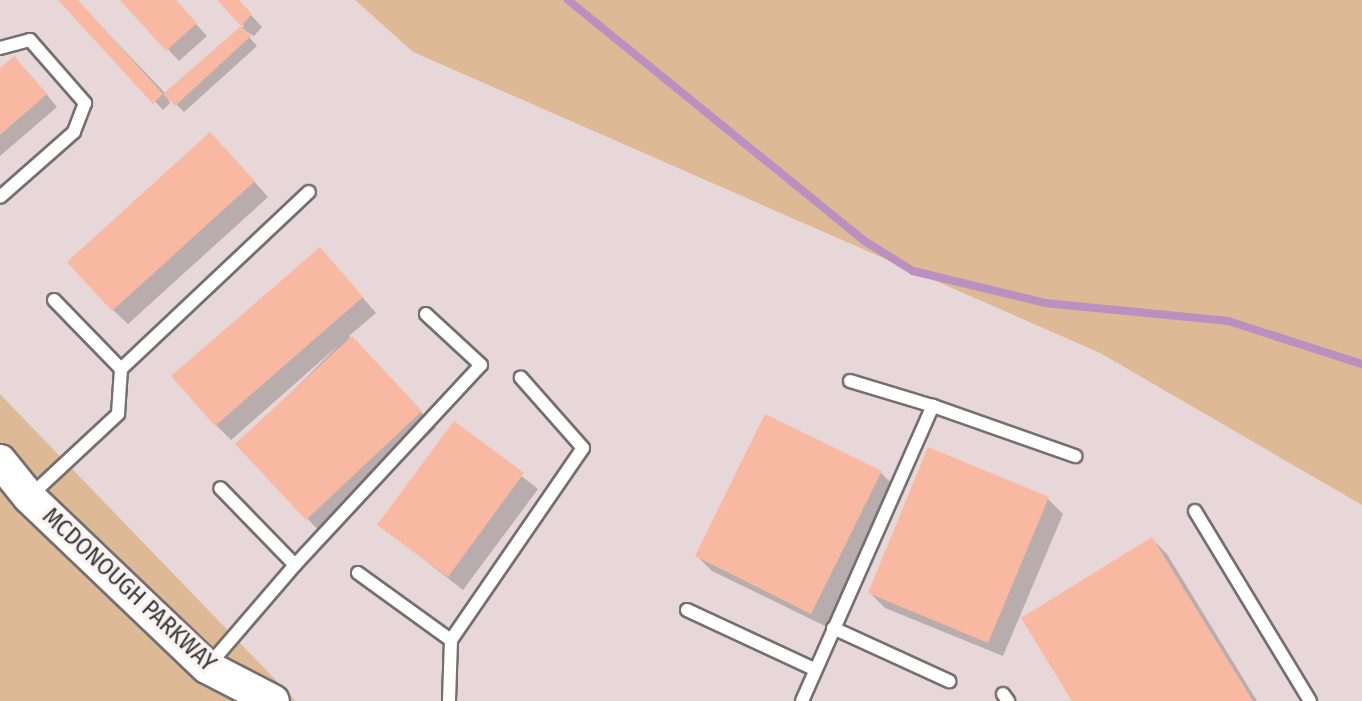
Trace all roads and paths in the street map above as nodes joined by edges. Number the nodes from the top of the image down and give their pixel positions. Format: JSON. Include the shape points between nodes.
{"nodes":[{"id":1,"x":0,"y":48,"type":"edge"},
{"id":2,"x":309,"y":192,"type":"dead end"},
{"id":3,"x":0,"y":197,"type":"edge"},
{"id":4,"x":54,"y":300,"type":"dead end"},
{"id":5,"x":426,"y":314,"type":"dead end"},
{"id":6,"x":121,"y":369,"type":"junction"},
{"id":7,"x":521,"y":378,"type":"dead end"},
{"id":8,"x":850,"y":381,"type":"dead end"},
{"id":9,"x":933,"y":406,"type":"junction"},
{"id":10,"x":1075,"y":456,"type":"dead end"},
{"id":11,"x":0,"y":461,"type":"edge"},
{"id":12,"x":220,"y":488,"type":"dead end"},
{"id":13,"x":29,"y":497,"type":"junction"},
{"id":14,"x":1195,"y":511,"type":"dead end"},
{"id":15,"x":295,"y":565,"type":"junction"},
{"id":16,"x":358,"y":573,"type":"dead end"},
{"id":17,"x":687,"y":610,"type":"dead end"},
{"id":18,"x":833,"y":628,"type":"junction"},
{"id":19,"x":451,"y":640,"type":"junction"},
{"id":20,"x":207,"y":667,"type":"junction"},
{"id":21,"x":814,"y":669,"type":"junction"},
{"id":22,"x":949,"y":681,"type":"dead end"},
{"id":23,"x":273,"y":701,"type":"edge"},
{"id":24,"x":449,"y":701,"type":"edge"},
{"id":25,"x":802,"y":701,"type":"edge"},
{"id":26,"x":1310,"y":701,"type":"edge"}],
"edges":[{"from":1,"to":3,"type":"lane","via":[[30,40],[85,103],[74,132]]},
{"from":2,"to":6,"type":"lane"},
{"from":4,"to":6,"type":"lane"},
{"from":5,"to":15,"type":"lane","via":[[481,365]]},
{"from":6,"to":13,"type":"lane","via":[[118,414]]},
{"from":7,"to":19,"type":"lane","via":[[583,448]]},
{"from":8,"to":9,"type":"lane"},
{"from":9,"to":10,"type":"lane"},
{"from":9,"to":18,"type":"lane"},
{"from":11,"to":13,"type":"street","name":"MCDONOUGH PARKWAY"},
{"from":12,"to":15,"type":"lane"},
{"from":13,"to":20,"type":"street","name":"MCDONOUGH PARKWAY"},
{"from":14,"to":26,"type":"lane"},
{"from":15,"to":20,"type":"lane"},
{"from":16,"to":19,"type":"lane"},
{"from":17,"to":21,"type":"lane"},
{"from":18,"to":21,"type":"lane"},
{"from":18,"to":22,"type":"lane"},
{"from":19,"to":24,"type":"lane"},
{"from":20,"to":23,"type":"street","name":"MCDONOUGH PARKWAY"},
{"from":21,"to":25,"type":"lane"}]}
